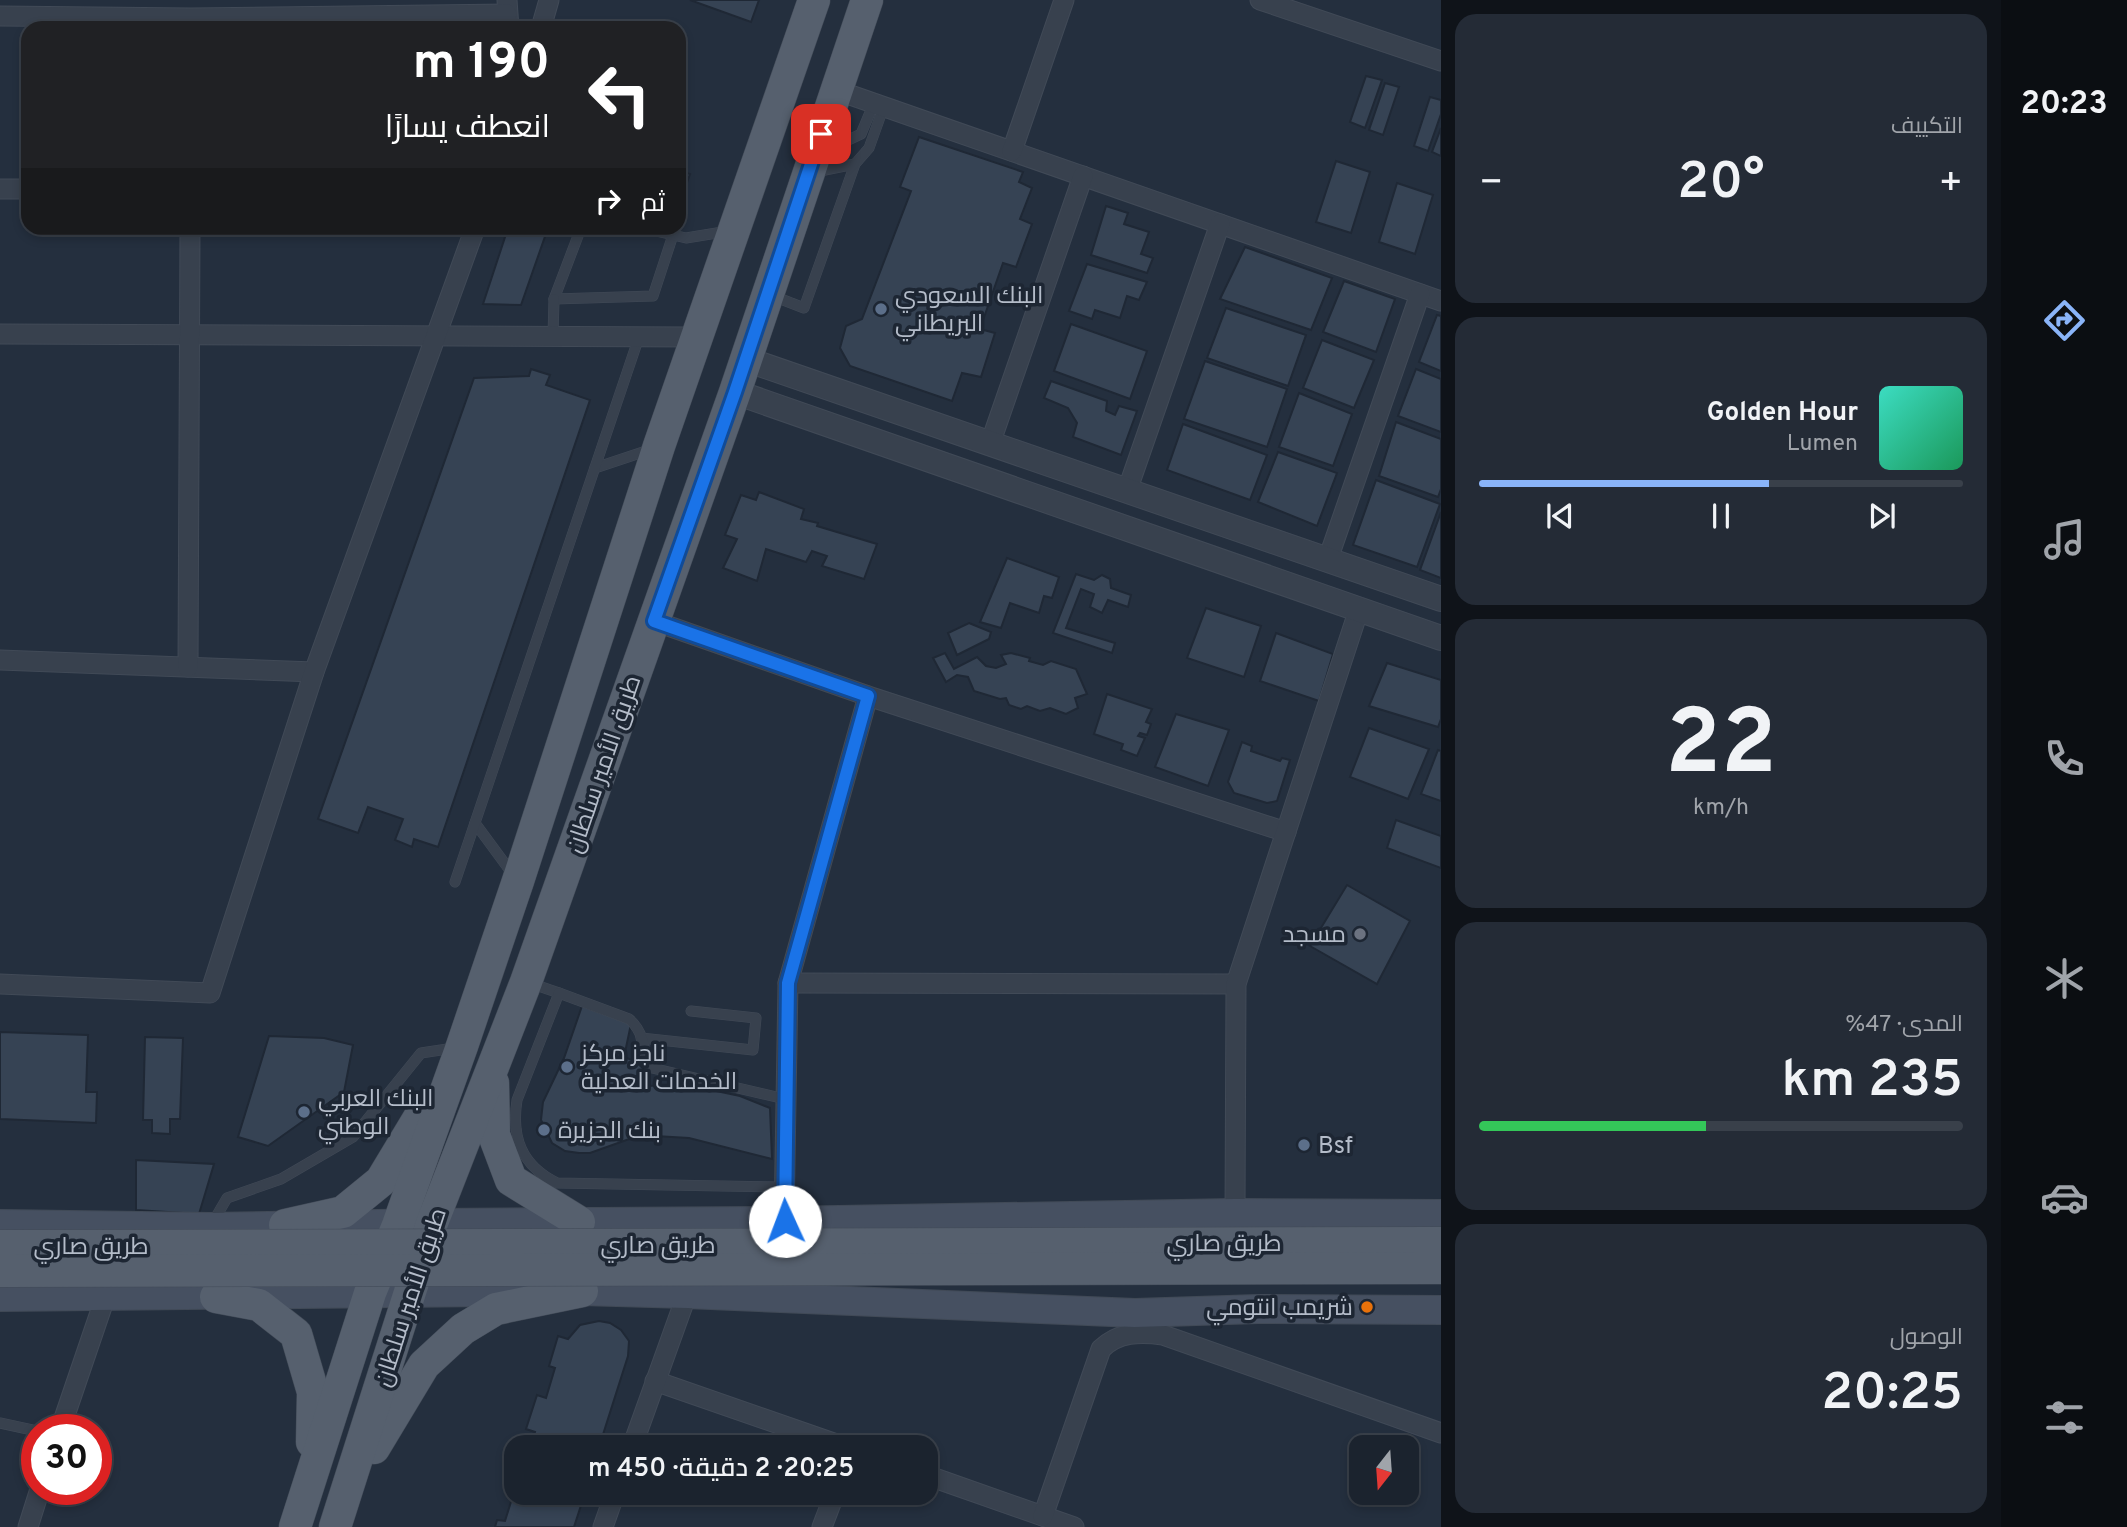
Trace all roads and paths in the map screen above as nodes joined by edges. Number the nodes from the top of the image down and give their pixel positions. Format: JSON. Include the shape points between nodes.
{"nodes":[{"id":1,"x":549,"y":0,"type":"edge"},
{"id":2,"x":814,"y":0,"type":"edge"},
{"id":3,"x":867,"y":0,"type":"edge"},
{"id":4,"x":1064,"y":0,"type":"edge"},
{"id":5,"x":1261,"y":0,"type":"edge"},
{"id":6,"x":1281,"y":3,"type":"edge"},
{"id":7,"x":508,"y":14,"type":"edge"},
{"id":8,"x":0,"y":16,"type":"edge"},
{"id":9,"x":136,"y":21,"type":"edge"},
{"id":10,"x":261,"y":21,"type":"edge"},
{"id":11,"x":543,"y":21,"type":"edge"},
{"id":12,"x":1441,"y":61,"type":"edge"},
{"id":13,"x":836,"y":90,"type":"junction"},
{"id":14,"x":879,"y":105,"type":"junction"},
{"id":15,"x":1012,"y":151,"type":"junction"},
{"id":16,"x":855,"y":163,"type":"junction"},
{"id":17,"x":810,"y":165,"type":"junction"},
{"id":18,"x":1083,"y":176,"type":"junction"},
{"id":19,"x":0,"y":189,"type":"edge"},
{"id":20,"x":21,"y":189,"type":"edge"},
{"id":21,"x":1220,"y":224,"type":"junction"},
{"id":22,"x":734,"y":230,"type":"junction"},
{"id":23,"x":190,"y":235,"type":"edge"},
{"id":24,"x":472,"y":235,"type":"edge"},
{"id":25,"x":578,"y":235,"type":"edge"},
{"id":26,"x":673,"y":235,"type":"joint"},
{"id":27,"x":766,"y":293,"type":"junction"},
{"id":28,"x":1420,"y":294,"type":"junction"},
{"id":29,"x":554,"y":299,"type":"junction"},
{"id":30,"x":1441,"y":301,"type":"edge"},
{"id":31,"x":0,"y":334,"type":"edge"},
{"id":32,"x":189,"y":335,"type":"junction"},
{"id":33,"x":436,"y":336,"type":"junction"},
{"id":34,"x":552,"y":336,"type":"junction"},
{"id":35,"x":639,"y":336,"type":"junction"},
{"id":36,"x":697,"y":337,"type":"junction"},
{"id":37,"x":745,"y":359,"type":"junction"},
{"id":38,"x":735,"y":392,"type":"junction"},
{"id":39,"x":990,"y":444,"type":"junction"},
{"id":40,"x":659,"y":446,"type":"junction"},
{"id":41,"x":1039,"y":462,"type":"junction"},
{"id":42,"x":595,"y":468,"type":"junction"},
{"id":43,"x":1127,"y":491,"type":"junction"},
{"id":44,"x":1028,"y":494,"type":"junction"},
{"id":45,"x":1328,"y":559,"type":"junction"},
{"id":46,"x":1441,"y":599,"type":"edge"},
{"id":47,"x":1359,"y":609,"type":"junction"},
{"id":48,"x":654,"y":621,"type":"junction"},
{"id":49,"x":1441,"y":638,"type":"edge"},
{"id":50,"x":0,"y":660,"type":"edge"},
{"id":51,"x":188,"y":667,"type":"junction"},
{"id":52,"x":314,"y":672,"type":"junction"},
{"id":53,"x":868,"y":696,"type":"junction"},
{"id":54,"x":475,"y":823,"type":"junction"},
{"id":55,"x":1286,"y":832,"type":"junction"},
{"id":56,"x":519,"y":881,"type":"junction"},
{"id":57,"x":455,"y":882,"type":"dead end"},
{"id":58,"x":526,"y":982,"type":"junction"},
{"id":59,"x":788,"y":983,"type":"junction"},
{"id":60,"x":0,"y":984,"type":"edge"},
{"id":61,"x":1236,"y":984,"type":"junction"},
{"id":62,"x":559,"y":993,"type":"junction"},
{"id":63,"x":691,"y":1011,"type":"dead end"},
{"id":64,"x":641,"y":1038,"type":"junction"},
{"id":65,"x":462,"y":1046,"type":"junction"},
{"id":66,"x":492,"y":1068,"type":"junction"},
{"id":67,"x":785,"y":1099,"type":"junction"},
{"id":68,"x":783,"y":1187,"type":"junction"},
{"id":69,"x":1234,"y":1213,"type":"junction"},
{"id":70,"x":1441,"y":1214,"type":"edge"},
{"id":71,"x":785,"y":1221,"type":"junction"},
{"id":72,"x":579,"y":1222,"type":"junction"},
{"id":73,"x":432,"y":1223,"type":"junction"},
{"id":74,"x":0,"y":1224,"type":"edge"},
{"id":75,"x":285,"y":1225,"type":"junction"},
{"id":76,"x":398,"y":1225,"type":"junction"},
{"id":77,"x":210,"y":1227,"type":"junction"},
{"id":78,"x":1441,"y":1242,"type":"edge"},
{"id":79,"x":0,"y":1246,"type":"edge"},
{"id":80,"x":1441,"y":1268,"type":"edge"},
{"id":81,"x":0,"y":1271,"type":"edge"},
{"id":82,"x":582,"y":1291,"type":"junction"},
{"id":83,"x":411,"y":1292,"type":"junction"},
{"id":84,"x":370,"y":1293,"type":"junction"},
{"id":85,"x":687,"y":1294,"type":"junction"},
{"id":86,"x":106,"y":1295,"type":"junction"},
{"id":87,"x":0,"y":1297,"type":"edge"},
{"id":88,"x":216,"y":1297,"type":"junction"},
{"id":89,"x":1437,"y":1309,"type":"edge"},
{"id":90,"x":656,"y":1381,"type":"junction"},
{"id":91,"x":65,"y":1414,"type":"edge"},
{"id":92,"x":0,"y":1423,"type":"edge"},
{"id":93,"x":21,"y":1428,"type":"edge"},
{"id":94,"x":1441,"y":1433,"type":"edge"},
{"id":95,"x":636,"y":1435,"type":"edge"},
{"id":96,"x":811,"y":1435,"type":"edge"},
{"id":97,"x":938,"y":1479,"type":"edge"},
{"id":98,"x":310,"y":1481,"type":"junction"},
{"id":99,"x":346,"y":1494,"type":"junction"},
{"id":100,"x":35,"y":1505,"type":"edge"},
{"id":101,"x":611,"y":1505,"type":"edge"},
{"id":102,"x":830,"y":1505,"type":"edge"},
{"id":103,"x":1043,"y":1516,"type":"junction"},
{"id":104,"x":28,"y":1527,"type":"edge"},
{"id":105,"x":295,"y":1527,"type":"edge"},
{"id":106,"x":335,"y":1527,"type":"edge"},
{"id":107,"x":603,"y":1527,"type":"edge"},
{"id":108,"x":822,"y":1527,"type":"edge"},
{"id":109,"x":1073,"y":1527,"type":"edge"}],
"edges":[{"from":1,"to":11,"type":"street"},
{"from":2,"to":22,"type":"main road","name":"طريق الأمير سلطان"},
{"from":3,"to":13,"type":"main road","name":"طريق الأمير سلطان"},
{"from":4,"to":15,"type":"street"},
{"from":5,"to":6,"type":"street"},
{"from":6,"to":12,"type":"street"},
{"from":7,"to":10,"type":"street"},
{"from":8,"to":9,"type":"street"},
{"from":13,"to":14,"type":"street"},
{"from":13,"to":17,"type":"main road","name":"طريق الأمير سلطان"},
{"from":14,"to":15,"type":"street"},
{"from":14,"to":16,"type":"lane","via":[[869,148]]},
{"from":14,"to":17,"type":"lane","via":[[861,134]]},
{"from":15,"to":18,"type":"street"},
{"from":16,"to":17,"type":"lane"},
{"from":16,"to":27,"type":"lane","via":[[804,308]]},
{"from":17,"to":27,"type":"main road","name":"طريق الأمير سلطان"},
{"from":18,"to":21,"type":"street"},
{"from":18,"to":39,"type":"street"},
{"from":19,"to":20,"type":"street"},
{"from":21,"to":28,"type":"street"},
{"from":21,"to":43,"type":"street"},
{"from":22,"to":26,"type":"lane","via":[[686,238]]},
{"from":22,"to":36,"type":"main road","name":"طريق الأمير سلطان"},
{"from":23,"to":32,"type":"street"},
{"from":24,"to":33,"type":"street"},
{"from":25,"to":29,"type":"lane"},
{"from":26,"to":29,"type":"lane","via":[[653,296]]},
{"from":27,"to":37,"type":"main road","name":"طريق الأمير سلطان"},
{"from":28,"to":30,"type":"street"},
{"from":28,"to":45,"type":"street"},
{"from":29,"to":34,"type":"lane"},
{"from":31,"to":32,"type":"street"},
{"from":32,"to":33,"type":"street"},
{"from":32,"to":51,"type":"street"},
{"from":33,"to":34,"type":"street"},
{"from":33,"to":52,"type":"street"},
{"from":34,"to":35,"type":"street"},
{"from":35,"to":36,"type":"street"},
{"from":35,"to":42,"type":"lane"},
{"from":36,"to":40,"type":"main road","name":"طريق الأمير سلطان"},
{"from":37,"to":38,"type":"main road","name":"طريق الأمير سلطان"},
{"from":37,"to":39,"type":"street"},
{"from":38,"to":44,"type":"street"},
{"from":38,"to":48,"type":"main road","name":"طريق الأمير سلطان"},
{"from":39,"to":41,"type":"street"},
{"from":40,"to":42,"type":"lane"},
{"from":40,"to":56,"type":"main road","name":"طريق الأمير سلطان"},
{"from":41,"to":43,"type":"street"},
{"from":41,"to":44,"type":"street"},
{"from":42,"to":54,"type":"lane"},
{"from":43,"to":45,"type":"street"},
{"from":44,"to":47,"type":"street"},
{"from":45,"to":46,"type":"street"},
{"from":47,"to":49,"type":"street"},
{"from":47,"to":55,"type":"street"},
{"from":48,"to":53,"type":"street"},
{"from":48,"to":58,"type":"main road","name":"طريق الأمير سلطان"},
{"from":50,"to":51,"type":"street"},
{"from":51,"to":52,"type":"street"},
{"from":52,"to":60,"type":"street","via":[[210,993]]},
{"from":53,"to":55,"type":"street"},
{"from":53,"to":59,"type":"street"},
{"from":54,"to":56,"type":"lane"},
{"from":54,"to":57,"type":"lane"},
{"from":55,"to":61,"type":"street"},
{"from":56,"to":65,"type":"main road","name":"طريق الأمير سلطان"},
{"from":58,"to":62,"type":"lane"},
{"from":58,"to":66,"type":"main road","name":"طريق الأمير سلطان"},
{"from":59,"to":61,"type":"street"},
{"from":59,"to":67,"type":"street"},
{"from":61,"to":69,"type":"street"},
{"from":62,"to":64,"type":"lane","via":[[629,1019]]},
{"from":62,"to":68,"type":"lane","via":[[514,1118],[517,1140],[540,1175],[557,1183]]},
{"from":63,"to":64,"type":"lane","via":[[756,1018],[753,1050]]},
{"from":64,"to":67,"type":"lane","via":[[646,1062],[652,1068]]},
{"from":65,"to":75,"type":"main road","via":[[382,1181],[343,1212]]},
{"from":65,"to":76,"type":"main road","name":"طريق الأمير سلطان"},
{"from":65,"to":77,"type":"lane","via":[[421,1053],[353,1137],[281,1179],[228,1198]]},
{"from":66,"to":72,"type":"main road","via":[[494,1135],[511,1180]]},
{"from":66,"to":73,"type":"main road","name":"طريق الأمير سلطان"},
{"from":67,"to":68,"type":"street"},
{"from":68,"to":71,"type":"street"},
{"from":69,"to":70,"type":"main road"},
{"from":69,"to":71,"type":"main road"},
{"from":71,"to":72,"type":"main road"},
{"from":72,"to":73,"type":"main road","name":"طريق صاري"},
{"from":72,"to":82,"type":"main road","via":[[483,1238],[474,1243],[469,1257],[472,1270],[484,1275]]},
{"from":73,"to":76,"type":"main road","name":"طريق صاري"},
{"from":73,"to":83,"type":"main road","name":"طريق الأمير سلطان"},
{"from":74,"to":77,"type":"main road","name":"طريق صاري"},
{"from":75,"to":76,"type":"main road","name":"طريق صاري"},
{"from":75,"to":77,"type":"main road","name":"طريق صاري"},
{"from":76,"to":84,"type":"main road","name":"طريق الأمير سلطان"},
{"from":77,"to":88,"type":"main road","via":[[298,1239],[315,1259],[303,1279]]},
{"from":78,"to":79,"type":"main road","name":"طريق صاري","bridge":true},
{"from":80,"to":81,"type":"main road","name":"طريق صاري","bridge":true},
{"from":82,"to":83,"type":"main road"},
{"from":82,"to":85,"type":"main road"},
{"from":82,"to":99,"type":"main road","via":[[496,1309],[463,1329],[424,1366]]},
{"from":83,"to":84,"type":"main road"},
{"from":83,"to":99,"type":"main road","name":"طريق الأمير سلطان"},
{"from":84,"to":88,"type":"main road"},
{"from":84,"to":98,"type":"main road","name":"طريق الأمير سلطان"},
{"from":85,"to":89,"type":"main road","via":[[1135,1313]]},
{"from":85,"to":90,"type":"street"},
{"from":86,"to":87,"type":"main road"},
{"from":86,"to":88,"type":"main road"},
{"from":86,"to":91,"type":"street"},
{"from":88,"to":98,"type":"main road","via":[[259,1305],[296,1334],[313,1392]]},
{"from":90,"to":95,"type":"street"},
{"from":90,"to":96,"type":"street"},
{"from":92,"to":93,"type":"lane"},
{"from":94,"to":103,"type":"street","via":[[1163,1335],[1133,1333],[1101,1349]]},
{"from":97,"to":103,"type":"street"},
{"from":98,"to":105,"type":"main road","name":"طريق الأمير سلطان"},
{"from":99,"to":106,"type":"main road","name":"طريق الأمير سلطان"},
{"from":100,"to":104,"type":"street"},
{"from":101,"to":107,"type":"street"},
{"from":102,"to":108,"type":"street"},
{"from":103,"to":109,"type":"street"}]}
